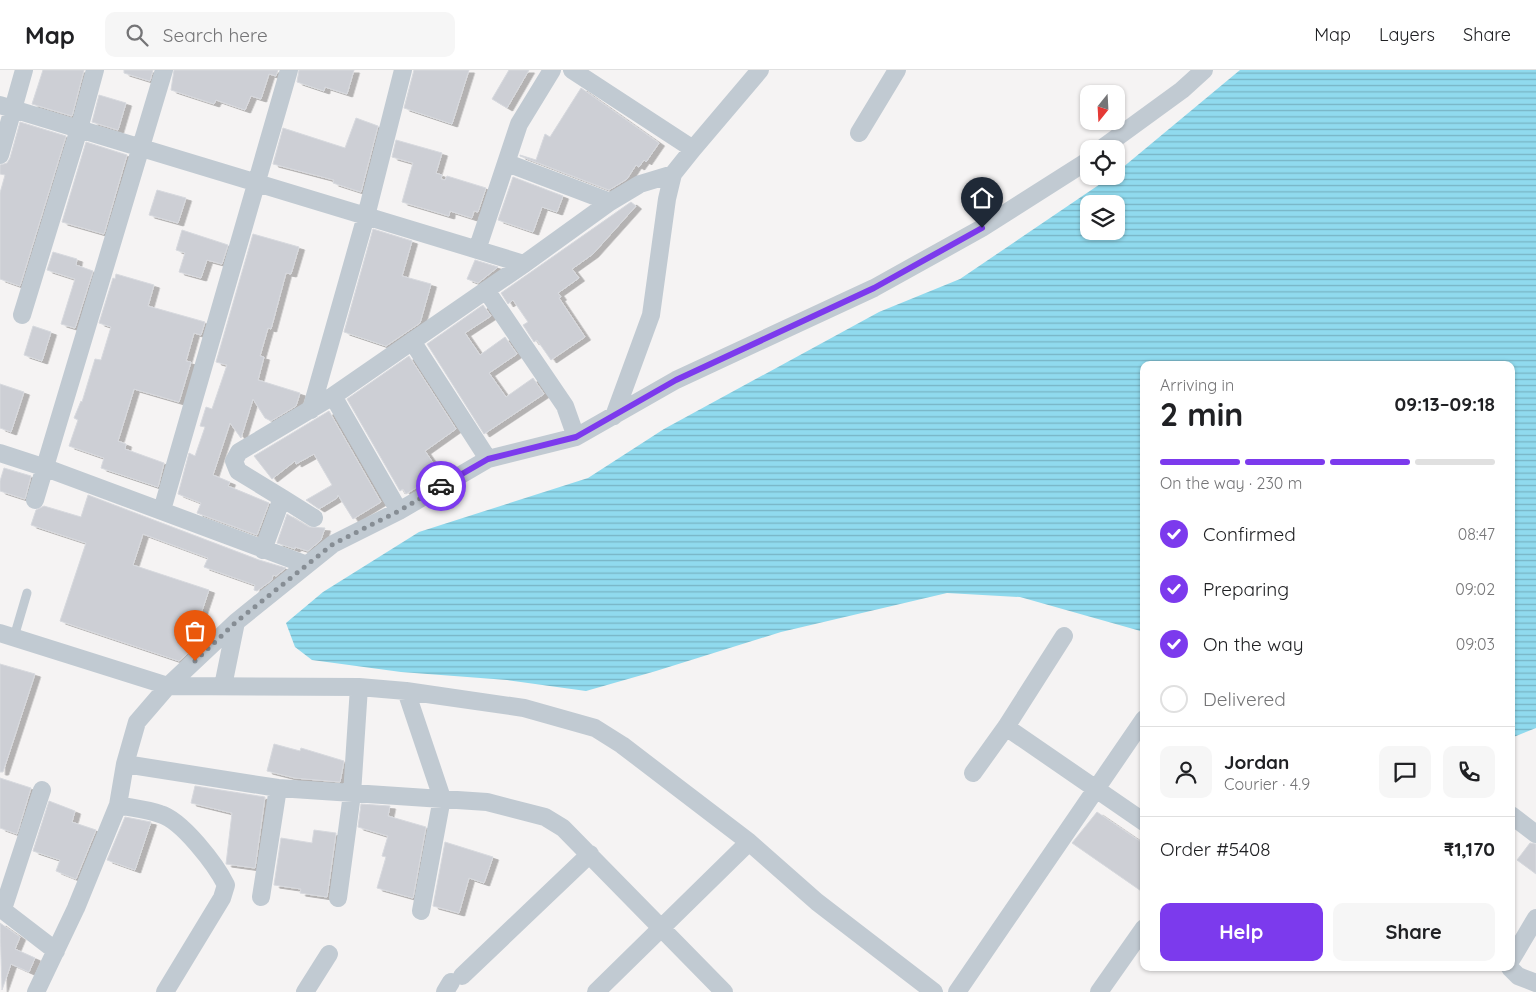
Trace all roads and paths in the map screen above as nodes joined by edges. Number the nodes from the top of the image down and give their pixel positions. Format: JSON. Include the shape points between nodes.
{"nodes":[{"id":1,"x":24,"y":70,"type":"edge"},
{"id":2,"x":95,"y":70,"type":"edge"},
{"id":3,"x":164,"y":70,"type":"edge"},
{"id":4,"x":289,"y":70,"type":"edge"},
{"id":5,"x":403,"y":70,"type":"edge"},
{"id":6,"x":552,"y":70,"type":"edge"},
{"id":7,"x":572,"y":70,"type":"edge"},
{"id":8,"x":760,"y":70,"type":"edge"},
{"id":9,"x":897,"y":70,"type":"edge"},
{"id":10,"x":1204,"y":70,"type":"edge"},
{"id":11,"x":6,"y":107,"type":"edge"},
{"id":12,"x":79,"y":129,"type":"junction"},
{"id":13,"x":859,"y":134,"type":"dead end"},
{"id":14,"x":1113,"y":140,"type":"edge"},
{"id":15,"x":142,"y":148,"type":"junction"},
{"id":16,"x":693,"y":149,"type":"junction"},
{"id":17,"x":0,"y":155,"type":"edge"},
{"id":18,"x":507,"y":163,"type":"junction"},
{"id":19,"x":1080,"y":166,"type":"edge"},
{"id":20,"x":673,"y":174,"type":"junction"},
{"id":21,"x":256,"y":182,"type":"junction"},
{"id":22,"x":610,"y":202,"type":"junction"},
{"id":23,"x":366,"y":216,"type":"junction"},
{"id":24,"x":477,"y":250,"type":"junction"},
{"id":25,"x":524,"y":264,"type":"junction"},
{"id":26,"x":486,"y":290,"type":"junction"},
{"id":27,"x":22,"y":315,"type":"dead end"},
{"id":28,"x":412,"y":341,"type":"junction"},
{"id":29,"x":333,"y":396,"type":"junction"},
{"id":30,"x":311,"y":410,"type":"junction"},
{"id":31,"x":614,"y":416,"type":"junction"},
{"id":32,"x":576,"y":437,"type":"junction"},
{"id":33,"x":0,"y":454,"type":"edge"},
{"id":34,"x":488,"y":459,"type":"junction"},
{"id":35,"x":46,"y":468,"type":"junction"},
{"id":36,"x":282,"y":498,"type":"junction"},
{"id":37,"x":35,"y":500,"type":"dead end"},
{"id":38,"x":162,"y":510,"type":"junction"},
{"id":39,"x":399,"y":511,"type":"junction"},
{"id":40,"x":314,"y":518,"type":"dead end"},
{"id":41,"x":263,"y":550,"type":"junction"},
{"id":42,"x":307,"y":565,"type":"junction"},
{"id":43,"x":27,"y":593,"type":"dead end"},
{"id":44,"x":236,"y":622,"type":"junction"},
{"id":45,"x":7,"y":635,"type":"edge"},
{"id":46,"x":1064,"y":636,"type":"dead end"},
{"id":47,"x":168,"y":686,"type":"junction"},
{"id":48,"x":223,"y":686,"type":"junction"},
{"id":49,"x":359,"y":687,"type":"junction"},
{"id":50,"x":406,"y":691,"type":"junction"},
{"id":51,"x":1140,"y":725,"type":"edge"},
{"id":52,"x":1006,"y":727,"type":"junction"},
{"id":53,"x":125,"y":764,"type":"junction"},
{"id":54,"x":972,"y":773,"type":"dead end"},
{"id":55,"x":278,"y":788,"type":"junction"},
{"id":56,"x":1095,"y":788,"type":"junction"},
{"id":57,"x":42,"y":790,"type":"dead end"},
{"id":58,"x":352,"y":794,"type":"junction"},
{"id":59,"x":442,"y":798,"type":"junction"},
{"id":60,"x":118,"y":805,"type":"junction"},
{"id":61,"x":1515,"y":818,"type":"edge"},
{"id":62,"x":1140,"y":819,"type":"edge"},
{"id":63,"x":1536,"y":834,"type":"edge"},
{"id":64,"x":750,"y":842,"type":"junction"},
{"id":65,"x":590,"y":854,"type":"junction"},
{"id":66,"x":261,"y":897,"type":"dead end"},
{"id":67,"x":338,"y":898,"type":"dead end"},
{"id":68,"x":2,"y":909,"type":"edge"},
{"id":69,"x":421,"y":911,"type":"dead end"},
{"id":70,"x":1536,"y":918,"type":"edge"},
{"id":71,"x":662,"y":927,"type":"junction"},
{"id":72,"x":1140,"y":934,"type":"edge"},
{"id":73,"x":56,"y":951,"type":"junction"},
{"id":74,"x":1515,"y":953,"type":"edge"},
{"id":75,"x":329,"y":954,"type":"dead end"},
{"id":76,"x":1513,"y":971,"type":"edge"},
{"id":77,"x":453,"y":983,"type":"edge"},
{"id":78,"x":1536,"y":983,"type":"edge"},
{"id":79,"x":36,"y":992,"type":"edge"},
{"id":80,"x":165,"y":992,"type":"edge"},
{"id":81,"x":305,"y":992,"type":"edge"},
{"id":82,"x":596,"y":992,"type":"edge"},
{"id":83,"x":724,"y":992,"type":"edge"},
{"id":84,"x":934,"y":992,"type":"edge"},
{"id":85,"x":957,"y":992,"type":"edge"},
{"id":86,"x":1099,"y":992,"type":"edge"}],
"edges":[{"from":1,"to":11,"type":"street"},
{"from":2,"to":12,"type":"street"},
{"from":3,"to":15,"type":"street"},
{"from":4,"to":21,"type":"street"},
{"from":5,"to":23,"type":"street"},
{"from":6,"to":18,"type":"street","via":[[519,124]]},
{"from":7,"to":16,"type":"street"},
{"from":8,"to":16,"type":"street"},
{"from":9,"to":13,"type":"street"},
{"from":10,"to":14,"type":"street","via":[[1182,90]]},
{"from":11,"to":12,"type":"street"},
{"from":11,"to":17,"type":"street"},
{"from":12,"to":15,"type":"street"},
{"from":12,"to":27,"type":"street"},
{"from":15,"to":21,"type":"street"},
{"from":15,"to":35,"type":"street"},
{"from":16,"to":20,"type":"street"},
{"from":18,"to":22,"type":"street"},
{"from":18,"to":24,"type":"street"},
{"from":19,"to":31,"type":"street","via":[[982,228],[874,288],[676,380]]},
{"from":20,"to":22,"type":"street","via":[[640,184]]},
{"from":20,"to":31,"type":"street","via":[[651,315]]},
{"from":21,"to":23,"type":"street"},
{"from":21,"to":38,"type":"street"},
{"from":22,"to":25,"type":"street"},
{"from":23,"to":24,"type":"street"},
{"from":23,"to":30,"type":"street"},
{"from":24,"to":25,"type":"street"},
{"from":25,"to":26,"type":"street"},
{"from":26,"to":28,"type":"street"},
{"from":26,"to":32,"type":"street","via":[[565,406]]},
{"from":28,"to":29,"type":"street"},
{"from":28,"to":34,"type":"street"},
{"from":29,"to":30,"type":"street"},
{"from":29,"to":39,"type":"street"},
{"from":30,"to":36,"type":"street","via":[[239,452],[234,461],[238,471]]},
{"from":31,"to":32,"type":"street"},
{"from":32,"to":34,"type":"street"},
{"from":33,"to":35,"type":"street"},
{"from":34,"to":39,"type":"street"},
{"from":35,"to":37,"type":"street"},
{"from":35,"to":38,"type":"street"},
{"from":36,"to":40,"type":"street"},
{"from":36,"to":41,"type":"street"},
{"from":38,"to":41,"type":"street"},
{"from":39,"to":42,"type":"street","via":[[333,544]]},
{"from":41,"to":42,"type":"street"},
{"from":42,"to":44,"type":"street"},
{"from":43,"to":45,"type":"lane"},
{"from":44,"to":47,"type":"street"},
{"from":44,"to":48,"type":"street"},
{"from":45,"to":47,"type":"street"},
{"from":46,"to":52,"type":"street"},
{"from":47,"to":48,"type":"street"},
{"from":47,"to":53,"type":"street","via":[[137,722]]},
{"from":48,"to":49,"type":"street"},
{"from":49,"to":50,"type":"street"},
{"from":49,"to":58,"type":"street"},
{"from":50,"to":59,"type":"street"},
{"from":50,"to":64,"type":"street","via":[[524,708],[595,728]]},
{"from":51,"to":56,"type":"street"},
{"from":52,"to":54,"type":"street"},
{"from":52,"to":56,"type":"street"},
{"from":53,"to":55,"type":"street"},
{"from":53,"to":60,"type":"street"},
{"from":55,"to":58,"type":"street"},
{"from":55,"to":66,"type":"street"},
{"from":56,"to":62,"type":"street"},
{"from":56,"to":85,"type":"street"},
{"from":57,"to":68,"type":"street"},
{"from":58,"to":59,"type":"street"},
{"from":58,"to":67,"type":"street"},
{"from":59,"to":65,"type":"street","via":[[487,802],[545,818],[563,828]]},
{"from":59,"to":69,"type":"street"},
{"from":60,"to":73,"type":"street"},
{"from":60,"to":80,"type":"street","via":[[170,818],[221,874],[226,885],[222,898]]},
{"from":61,"to":63,"type":"street"},
{"from":64,"to":71,"type":"street"},
{"from":64,"to":84,"type":"street","via":[[817,902]]},
{"from":65,"to":71,"type":"street"},
{"from":65,"to":77,"type":"street"},
{"from":68,"to":73,"type":"street"},
{"from":70,"to":74,"type":"street"},
{"from":71,"to":82,"type":"street"},
{"from":71,"to":83,"type":"street"},
{"from":72,"to":86,"type":"street"},
{"from":73,"to":79,"type":"street"},
{"from":75,"to":81,"type":"street"},
{"from":76,"to":78,"type":"street"}]}
